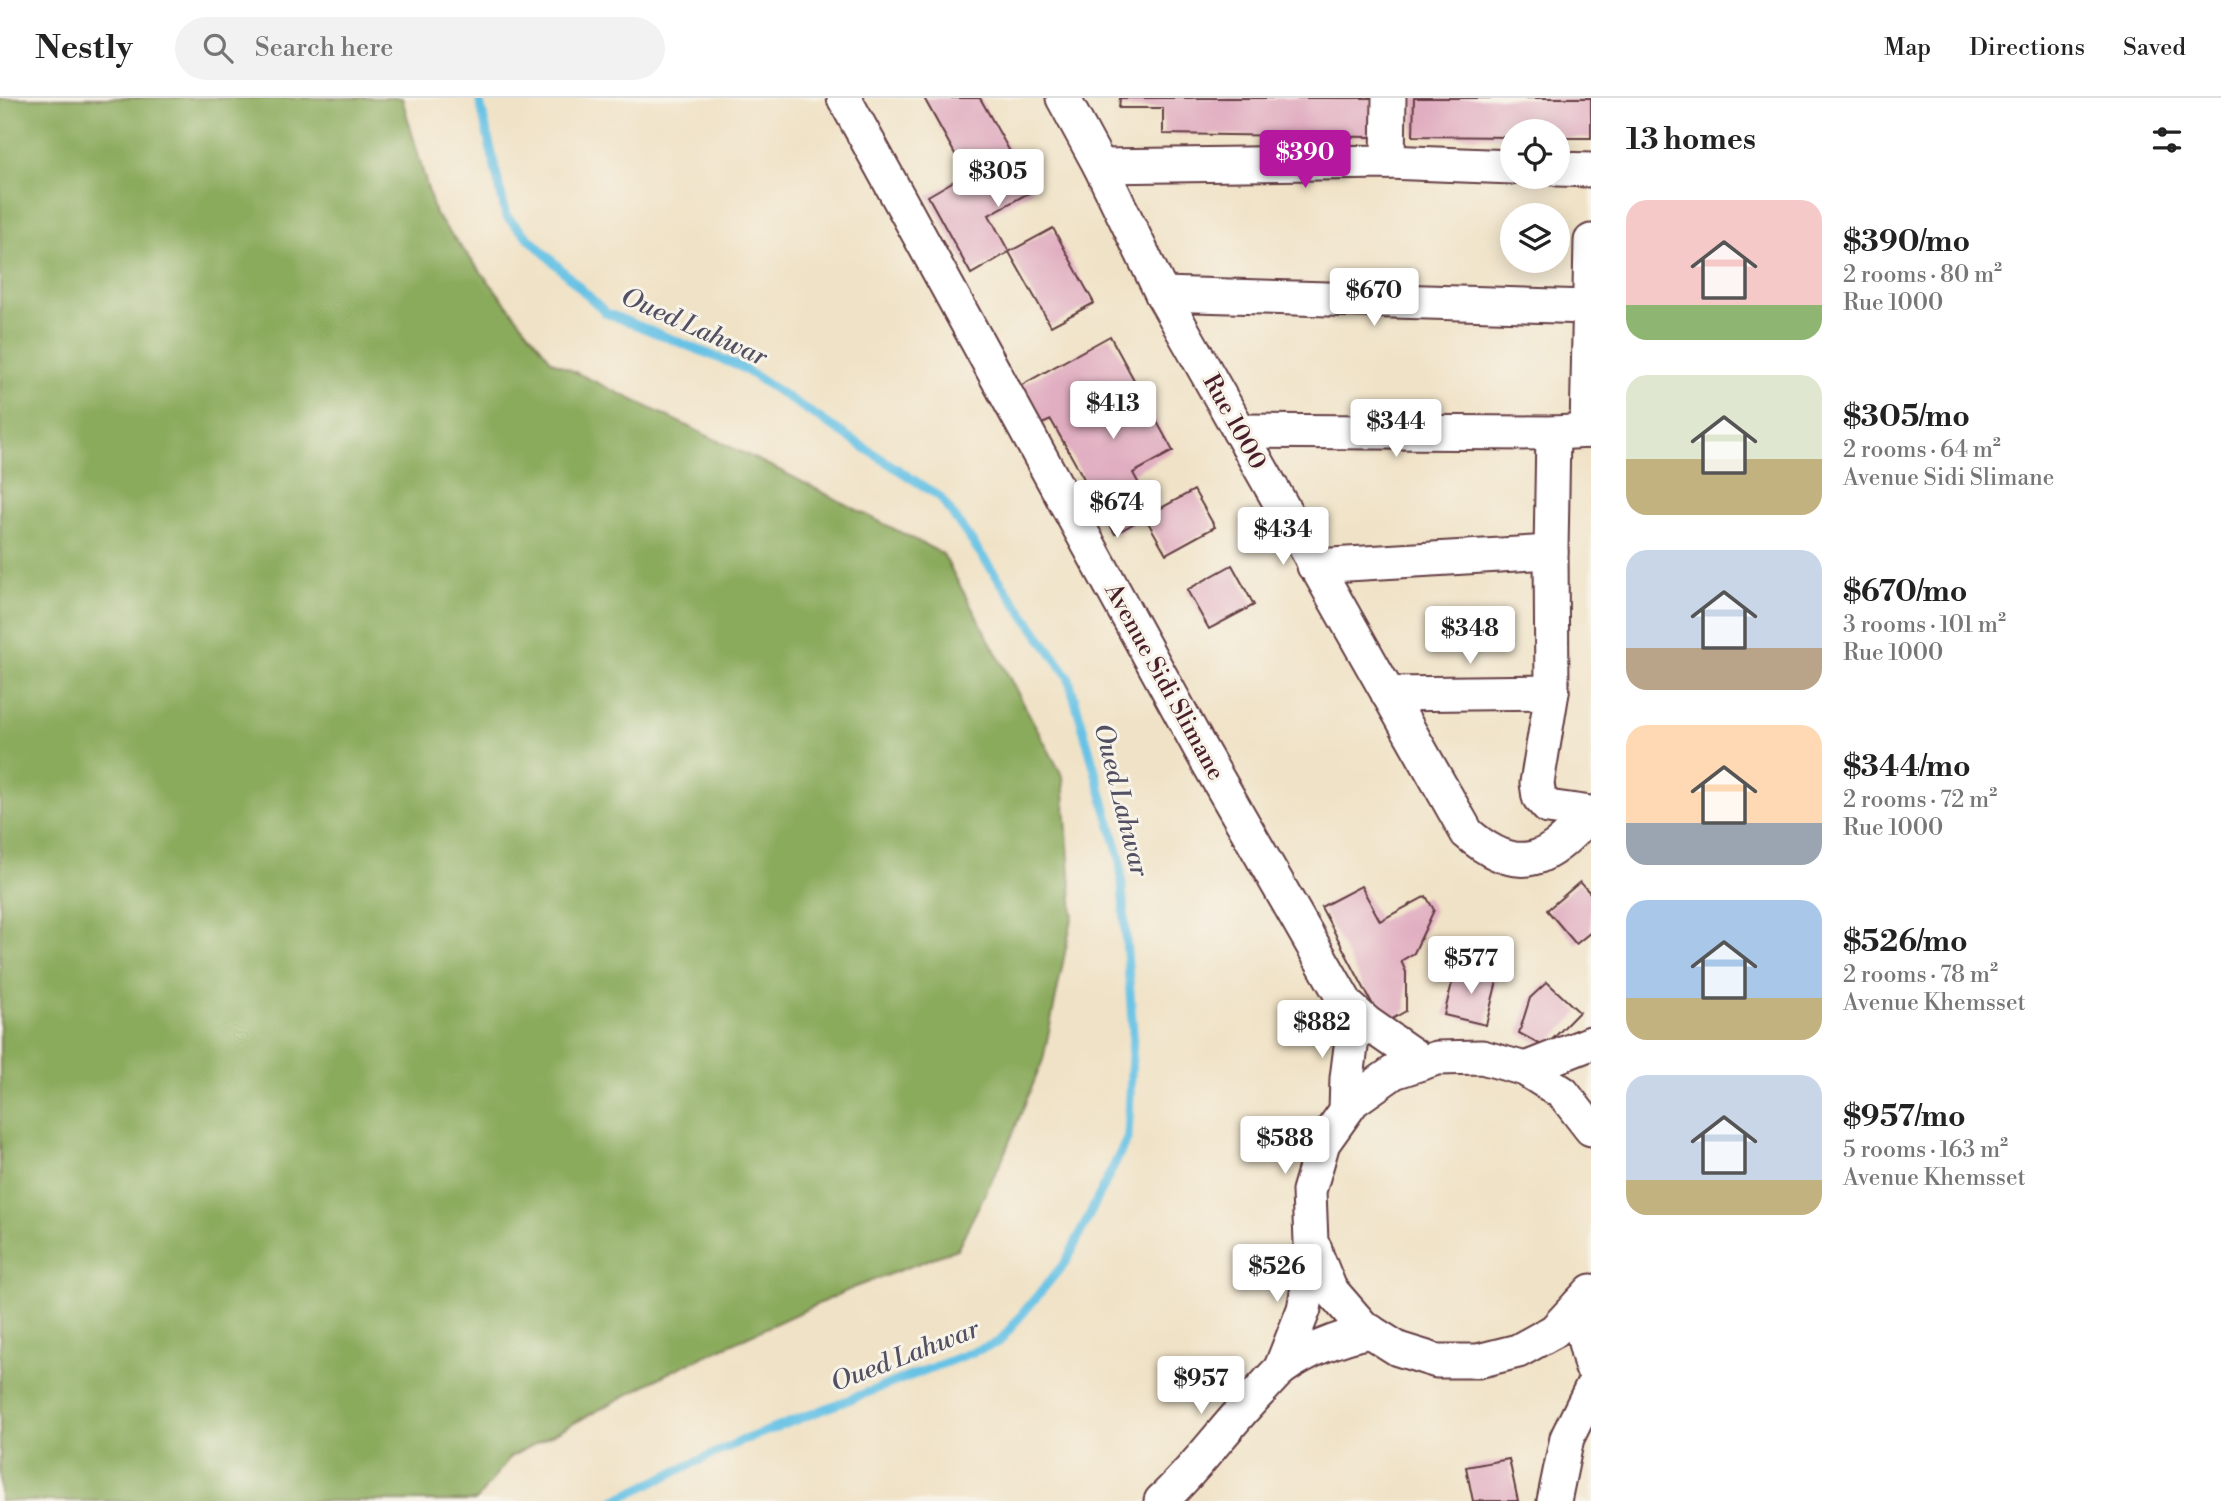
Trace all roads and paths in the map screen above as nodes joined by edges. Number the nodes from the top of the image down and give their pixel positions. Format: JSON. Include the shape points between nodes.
{"nodes":[{"id":1,"x":844,"y":98,"type":"edge"},
{"id":2,"x":1063,"y":98,"type":"edge"},
{"id":3,"x":1389,"y":98,"type":"edge"},
{"id":4,"x":1388,"y":162,"type":"junction"},
{"id":5,"x":1100,"y":166,"type":"junction"},
{"id":6,"x":1500,"y":167,"type":"edge"},
{"id":7,"x":1570,"y":169,"type":"edge"},
{"id":8,"x":1591,"y":170,"type":"edge"},
{"id":9,"x":1591,"y":241,"type":"edge"},
{"id":10,"x":1162,"y":294,"type":"junction"},
{"id":11,"x":1588,"y":307,"type":"junction"},
{"id":12,"x":1239,"y":431,"type":"junction"},
{"id":13,"x":1589,"y":431,"type":"edge"},
{"id":14,"x":1553,"y":433,"type":"junction"},
{"id":15,"x":1551,"y":552,"type":"junction"},
{"id":16,"x":1314,"y":566,"type":"junction"},
{"id":17,"x":1552,"y":692,"type":"junction"},
{"id":18,"x":1388,"y":694,"type":"junction"},
{"id":19,"x":1591,"y":813,"type":"edge"},
{"id":20,"x":1347,"y":1005,"type":"junction"},
{"id":21,"x":1591,"y":1043,"type":"edge"},
{"id":22,"x":1423,"y":1062,"type":"junction"},
{"id":23,"x":1525,"y":1069,"type":"junction"},
{"id":24,"x":1346,"y":1111,"type":"junction"},
{"id":25,"x":1589,"y":1116,"type":"edge"},
{"id":26,"x":1315,"y":1249,"type":"junction"},
{"id":27,"x":1585,"y":1297,"type":"edge"},
{"id":28,"x":1370,"y":1331,"type":"junction"},
{"id":29,"x":1531,"y":1344,"type":"junction"},
{"id":30,"x":1591,"y":1366,"type":"edge"},
{"id":31,"x":1280,"y":1370,"type":"junction"},
{"id":32,"x":1591,"y":1389,"type":"edge"},
{"id":33,"x":1174,"y":1497,"type":"edge"},
{"id":34,"x":1554,"y":1501,"type":"edge"}],
"edges":[{"from":1,"to":20,"type":"street","name":"Avenue Sidi Slimane","via":[[1201,750]]},
{"from":2,"to":5,"type":"street","name":"Rue 1000"},
{"from":3,"to":4,"type":"street"},
{"from":4,"to":5,"type":"street"},
{"from":4,"to":6,"type":"street"},
{"from":5,"to":10,"type":"street","name":"Rue 1000"},
{"from":7,"to":8,"type":"street"},
{"from":9,"to":11,"type":"street"},
{"from":10,"to":11,"type":"street"},
{"from":10,"to":12,"type":"street","name":"Rue 1000"},
{"from":11,"to":13,"type":"street"},
{"from":12,"to":14,"type":"street"},
{"from":12,"to":16,"type":"street","name":"Rue 1000"},
{"from":13,"to":14,"type":"street"},
{"from":14,"to":15,"type":"street"},
{"from":15,"to":16,"type":"street"},
{"from":15,"to":17,"type":"street"},
{"from":16,"to":18,"type":"street","name":"Rue 1000"},
{"from":17,"to":18,"type":"street"},
{"from":17,"to":19,"type":"street","via":[[1537,783],[1539,797],[1548,807]]},
{"from":18,"to":19,"type":"street","name":"Rue 1000","via":[[1467,833],[1487,850],[1532,859],[1551,849]]},
{"from":20,"to":22,"type":"street","name":"Avenue Sidi Slimane"},
{"from":20,"to":24,"type":"street","name":"Avenue Sidi Slimane","via":[[1352,1039]]},
{"from":21,"to":23,"type":"street"},
{"from":22,"to":23,"type":"street","via":[[1482,1057]]},
{"from":22,"to":24,"type":"street","via":[[1394,1072]]},
{"from":23,"to":25,"type":"street"},
{"from":24,"to":26,"type":"street","via":[[1323,1143],[1309,1191]]},
{"from":26,"to":28,"type":"street","via":[[1330,1289]]},
{"from":26,"to":31,"type":"street","via":[[1304,1309]]},
{"from":27,"to":29,"type":"street","via":[[1554,1331]]},
{"from":27,"to":30,"type":"street","via":[[1582,1331]]},
{"from":28,"to":29,"type":"street","via":[[1398,1349],[1437,1360],[1478,1361]]},
{"from":28,"to":31,"type":"street","via":[[1314,1349]]},
{"from":29,"to":30,"type":"street"},
{"from":31,"to":33,"type":"street","via":[[1242,1409]]},
{"from":32,"to":34,"type":"street","via":[[1567,1438]]}]}
